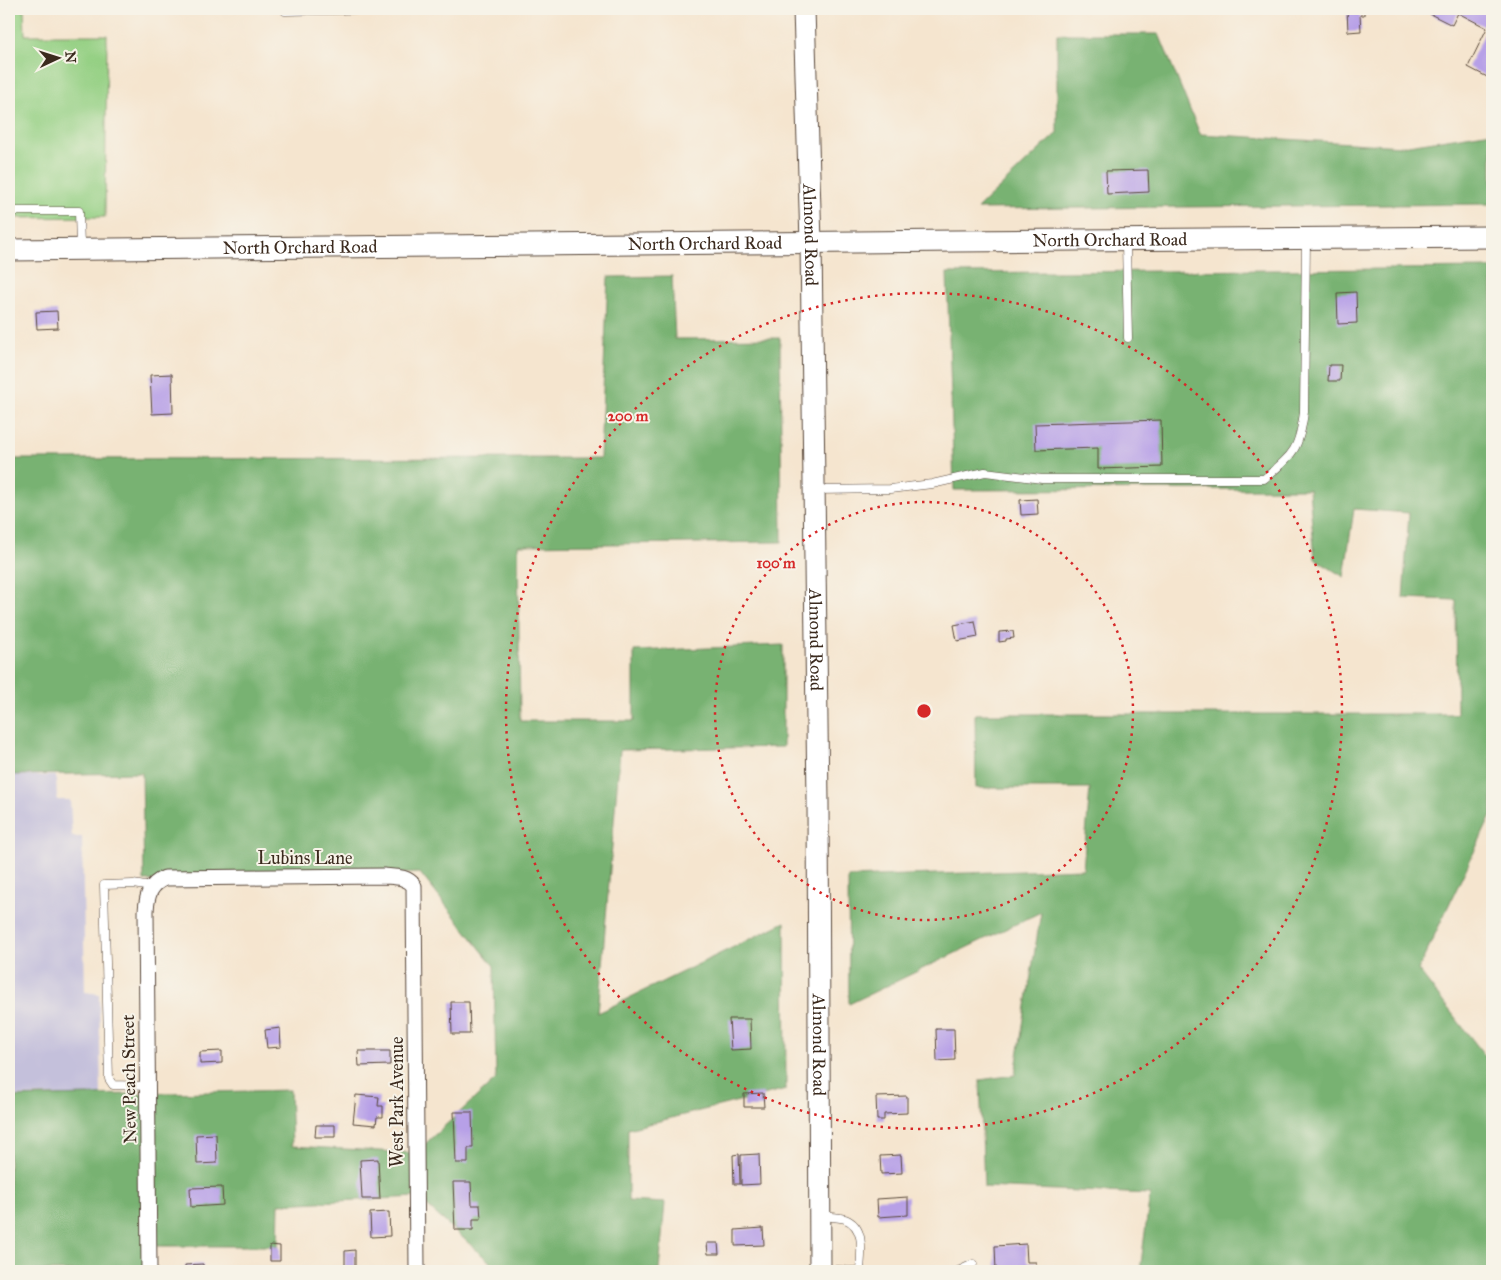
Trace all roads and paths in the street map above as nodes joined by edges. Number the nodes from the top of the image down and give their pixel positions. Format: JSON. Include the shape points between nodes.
{"nodes":[{"id":1,"x":285,"y":9,"type":"edge"},
{"id":2,"x":384,"y":9,"type":"edge"},
{"id":3,"x":804,"y":9,"type":"edge"},
{"id":4,"x":14,"y":211,"type":"dead end"},
{"id":5,"x":1492,"y":237,"type":"edge"},
{"id":6,"x":1306,"y":239,"type":"junction"},
{"id":7,"x":1126,"y":240,"type":"junction"},
{"id":8,"x":811,"y":243,"type":"junction"},
{"id":9,"x":9,"y":250,"type":"edge"},
{"id":10,"x":80,"y":250,"type":"junction"},
{"id":11,"x":1128,"y":338,"type":"dead end"},
{"id":12,"x":814,"y":490,"type":"junction"},
{"id":13,"x":151,"y":887,"type":"junction"},
{"id":14,"x":414,"y":932,"type":"joint"},
{"id":15,"x":148,"y":1086,"type":"junction"},
{"id":16,"x":819,"y":1216,"type":"junction"},
{"id":17,"x":974,"y":1264,"type":"dead end"},
{"id":18,"x":820,"y":1270,"type":"edge"},
{"id":19,"x":149,"y":1271,"type":"edge"},
{"id":20,"x":417,"y":1271,"type":"edge"},
{"id":21,"x":859,"y":1271,"type":"edge"},
{"id":22,"x":958,"y":1271,"type":"edge"}],
"edges":[{"from":1,"to":2,"type":"lane"},
{"from":3,"to":8,"type":"street","name":"Almond Road"},
{"from":4,"to":10,"type":"lane","via":[[79,211]]},
{"from":5,"to":6,"type":"street","name":"North Orchard Road"},
{"from":6,"to":7,"type":"street","name":"North Orchard Road"},
{"from":6,"to":12,"type":"lane","via":[[1301,436],[1291,456],[1264,479],[1042,478],[985,472],[890,489]]},
{"from":7,"to":8,"type":"street","name":"North Orchard Road"},
{"from":7,"to":11,"type":"lane"},
{"from":8,"to":10,"type":"street","name":"North Orchard Road"},
{"from":8,"to":12,"type":"street","name":"Almond Road"},
{"from":9,"to":10,"type":"street","name":"North Orchard Road"},
{"from":12,"to":16,"type":"street","name":"Almond Road"},
{"from":13,"to":14,"type":"street","name":"Lubins Lane","via":[[166,878],[402,877],[414,886]]},
{"from":13,"to":15,"type":"street","name":"New Peach Street","via":[[146,898]]},
{"from":13,"to":15,"type":"lane","via":[[104,885],[109,1079],[113,1085]]},
{"from":14,"to":20,"type":"street","name":"West Park Avenue"},
{"from":15,"to":19,"type":"street","name":"New Peach Street"},
{"from":16,"to":18,"type":"street","name":"Almond Road"},
{"from":16,"to":21,"type":"lane","via":[[844,1219],[856,1226],[861,1248]]},
{"from":17,"to":22,"type":"lane"},
{"from":18,"to":21,"type":"lane"}]}
